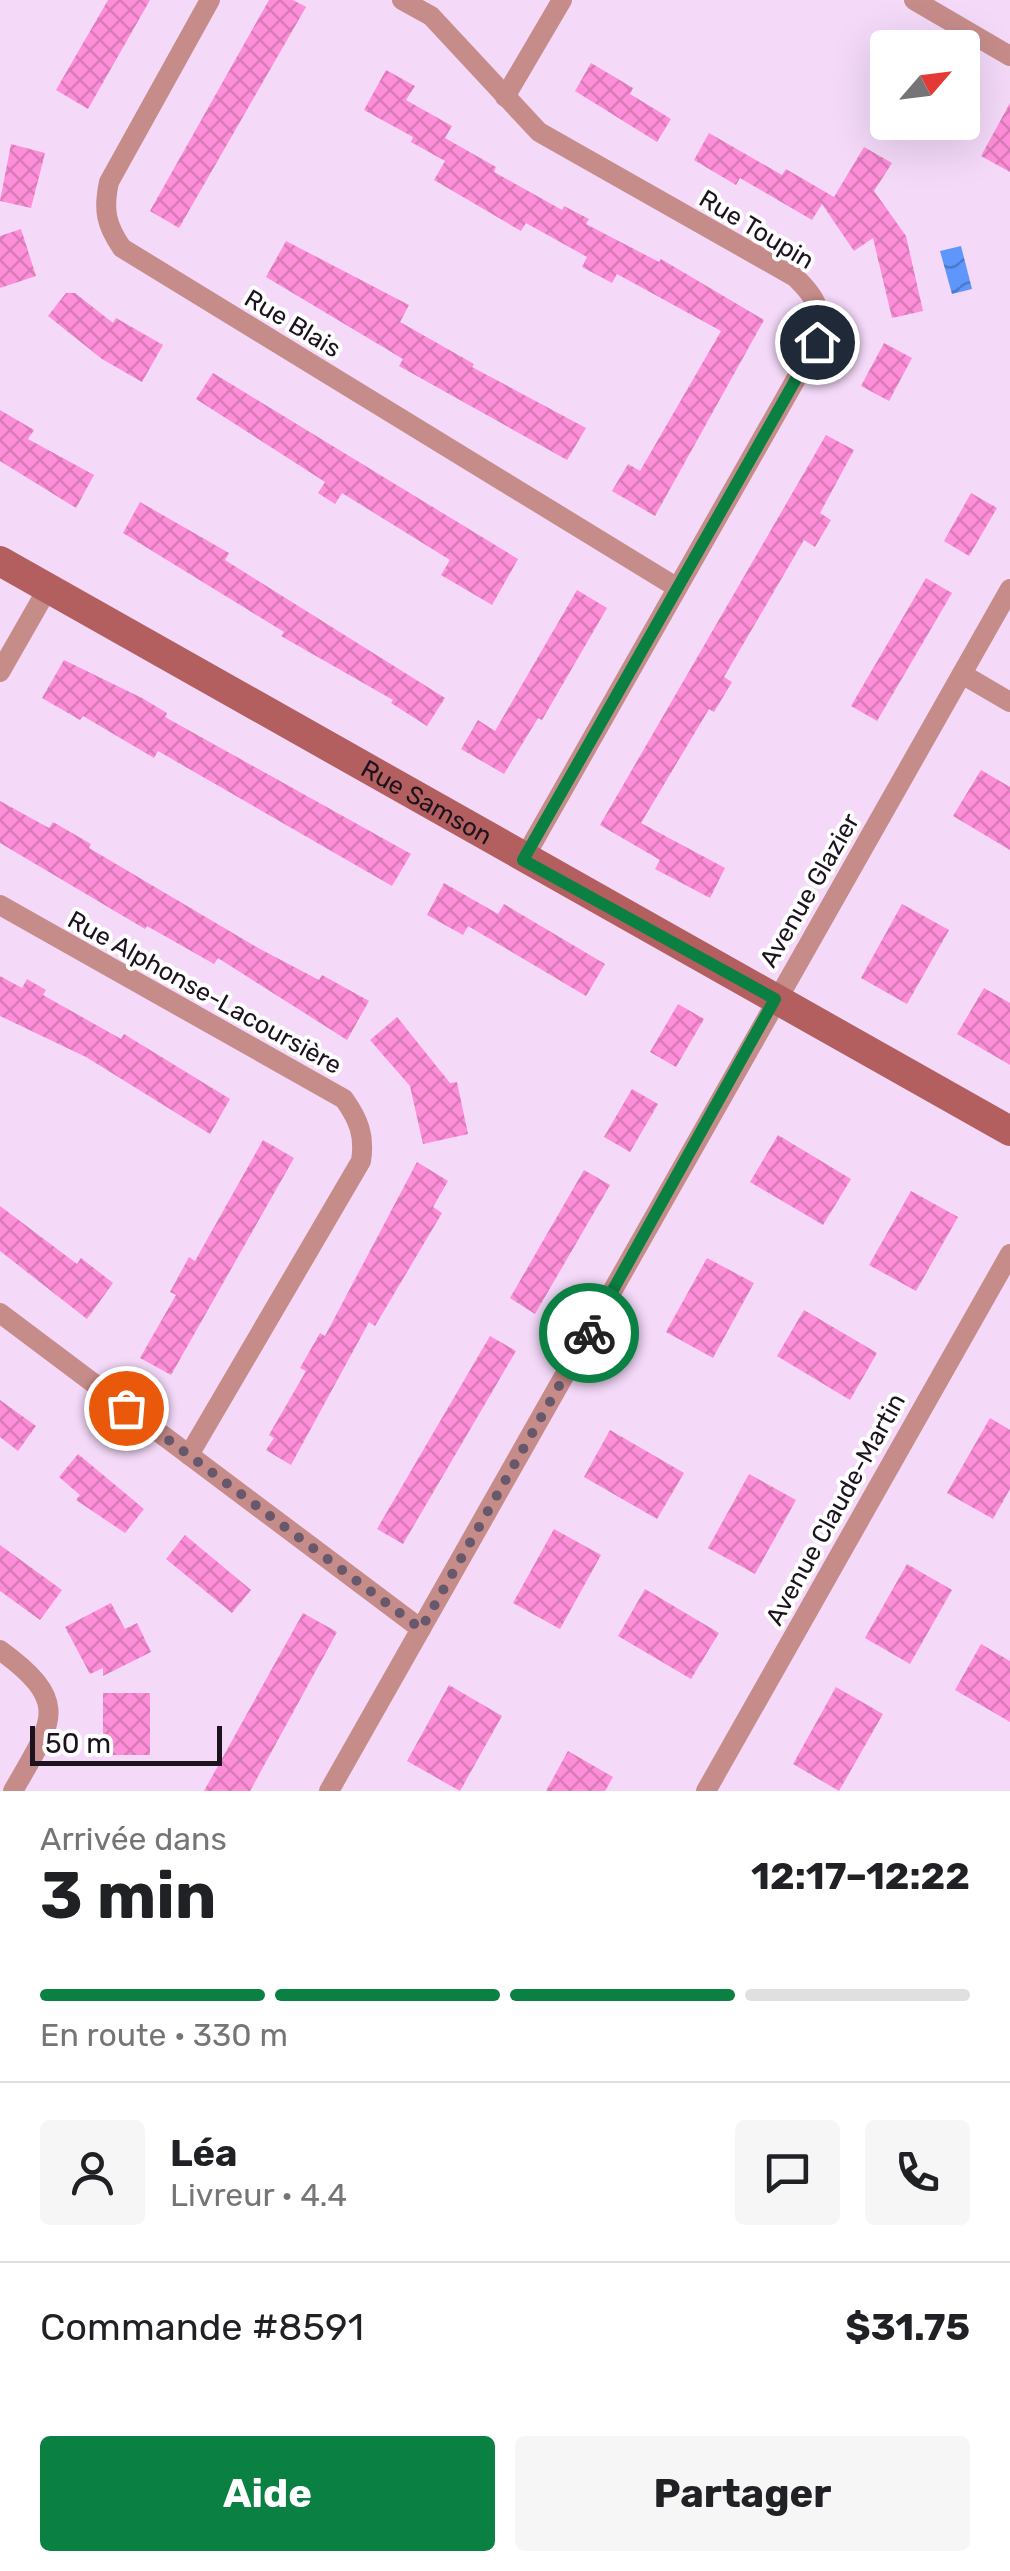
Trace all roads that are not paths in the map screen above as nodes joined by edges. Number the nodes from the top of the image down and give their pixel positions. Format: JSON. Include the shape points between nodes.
{"nodes":[{"id":1,"x":210,"y":0,"type":"edge"},
{"id":2,"x":402,"y":0,"type":"edge"},
{"id":3,"x":562,"y":0,"type":"edge"},
{"id":4,"x":914,"y":0,"type":"edge"},
{"id":5,"x":1008,"y":51,"type":"edge"},
{"id":6,"x":505,"y":97,"type":"junction"},
{"id":7,"x":0,"y":561,"type":"edge"},
{"id":8,"x":676,"y":587,"type":"junction"},
{"id":9,"x":48,"y":588,"type":"junction"},
{"id":10,"x":1010,"y":589,"type":"edge"},
{"id":11,"x":0,"y":672,"type":"edge"},
{"id":12,"x":962,"y":674,"type":"junction"},
{"id":13,"x":1010,"y":702,"type":"edge"},
{"id":14,"x":523,"y":860,"type":"junction"},
{"id":15,"x":0,"y":905,"type":"edge"},
{"id":16,"x":775,"y":999,"type":"junction"},
{"id":17,"x":1010,"y":1131,"type":"edge"},
{"id":18,"x":1010,"y":1254,"type":"edge"},
{"id":19,"x":0,"y":1313,"type":"edge"},
{"id":20,"x":189,"y":1455,"type":"junction"},
{"id":21,"x":421,"y":1629,"type":"junction"},
{"id":22,"x":0,"y":1650,"type":"edge"},
{"id":23,"x":13,"y":1791,"type":"edge"},
{"id":24,"x":329,"y":1791,"type":"edge"},
{"id":25,"x":706,"y":1791,"type":"edge"}],
"edges":[{"from":1,"to":8,"type":"street","name":"Rue Blais","via":[[109,182],[104,207],[122,248]]},
{"from":2,"to":6,"type":"street","name":"Rue Toupin","via":[[431,16]]},
{"from":3,"to":6,"type":"street"},
{"from":4,"to":5,"type":"street"},
{"from":6,"to":8,"type":"street","name":"Rue Toupin","via":[[539,132],[796,278],[822,316],[817,342]]},
{"from":7,"to":9,"type":"street","name":"Rue Samson"},
{"from":8,"to":14,"type":"street","name":"Rue Toupin"},
{"from":9,"to":11,"type":"street"},
{"from":9,"to":14,"type":"street","name":"Rue Samson"},
{"from":10,"to":12,"type":"street","name":"Avenue Glazier"},
{"from":12,"to":13,"type":"street"},
{"from":12,"to":16,"type":"street","name":"Avenue Glazier"},
{"from":14,"to":16,"type":"street","name":"Rue Samson"},
{"from":15,"to":20,"type":"street","name":"Rue Alphonse-Lacoursière","via":[[344,1099],[357,1118],[361,1161]]},
{"from":16,"to":17,"type":"street","name":"Rue Samson"},
{"from":16,"to":21,"type":"street","name":"Avenue Glazier"},
{"from":18,"to":25,"type":"street","name":"Avenue Claude-Martin"},
{"from":19,"to":20,"type":"street"},
{"from":20,"to":21,"type":"street"},
{"from":21,"to":24,"type":"street","name":"Avenue Glazier"},
{"from":22,"to":23,"type":"street","via":[[46,1693],[50,1715]]}]}
